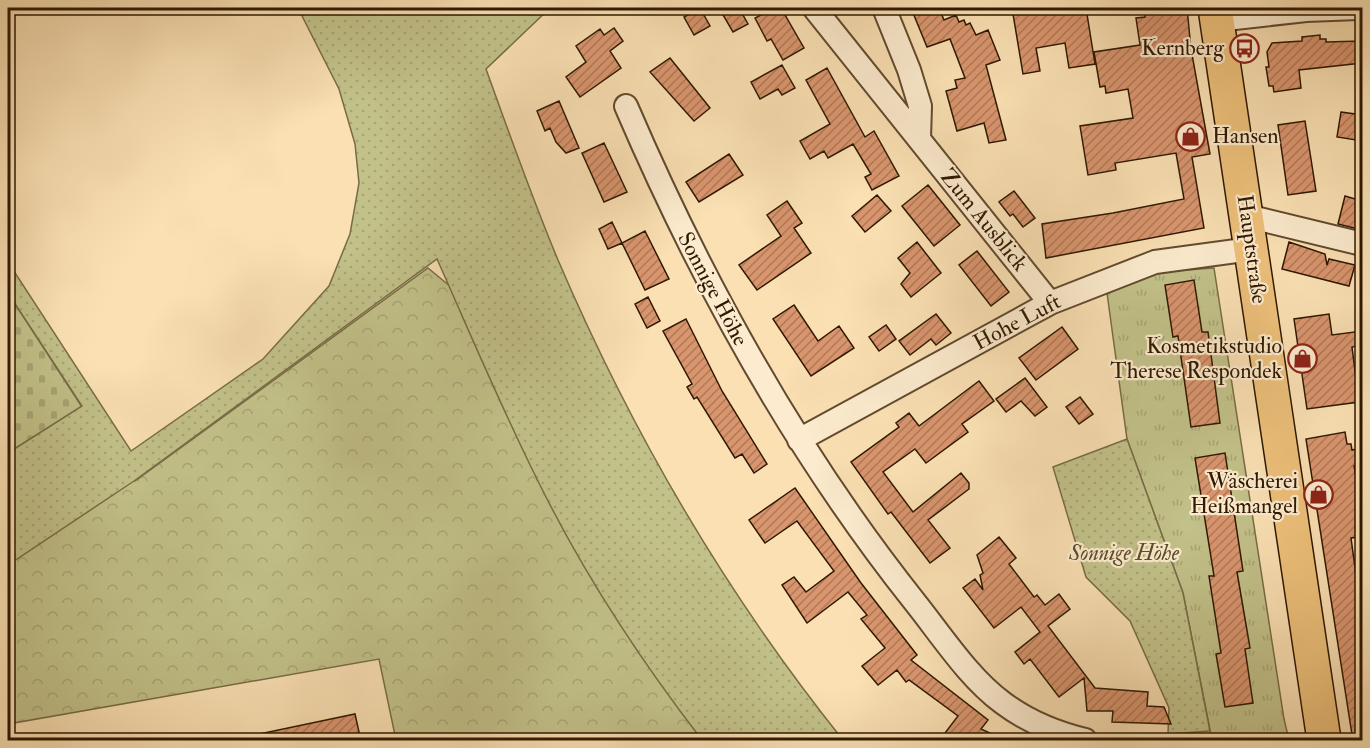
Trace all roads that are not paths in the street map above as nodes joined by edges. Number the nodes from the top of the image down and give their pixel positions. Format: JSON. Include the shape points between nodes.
{"nodes":[{"id":1,"x":814,"y":8,"type":"edge"},
{"id":2,"x":884,"y":8,"type":"edge"},
{"id":3,"x":1358,"y":8,"type":"edge"},
{"id":4,"x":1216,"y":14,"type":"edge"},
{"id":5,"x":626,"y":106,"type":"dead end"},
{"id":6,"x":919,"y":138,"type":"junction"},
{"id":7,"x":1247,"y":216,"type":"junction"},
{"id":8,"x":1362,"y":244,"type":"edge"},
{"id":9,"x":1251,"y":249,"type":"junction"},
{"id":10,"x":1050,"y":303,"type":"junction"},
{"id":11,"x":799,"y":440,"type":"junction"},
{"id":12,"x":1085,"y":741,"type":"edge"},
{"id":13,"x":1324,"y":741,"type":"edge"}],
"edges":[{"from":1,"to":6,"type":"street","name":"Zum Ausblick"},
{"from":2,"to":6,"type":"street","via":[[920,106]]},
{"from":3,"to":4,"type":"street"},
{"from":4,"to":7,"type":"main road","name":"Hauptstraße"},
{"from":5,"to":11,"type":"street","name":"Sonnige Höhe","via":[[701,271]]},
{"from":6,"to":10,"type":"street","name":"Zum Ausblick"},
{"from":7,"to":8,"type":"street"},
{"from":7,"to":9,"type":"main road","name":"Hauptstraße"},
{"from":9,"to":10,"type":"street","name":"Hohe Luft","via":[[1155,262]]},
{"from":9,"to":13,"type":"main road","name":"Hauptstraße"},
{"from":10,"to":11,"type":"street","name":"Hohe Luft"},
{"from":11,"to":12,"type":"street","name":"Sonnige Höhe","via":[[897,579],[981,684],[1024,717]]}]}
